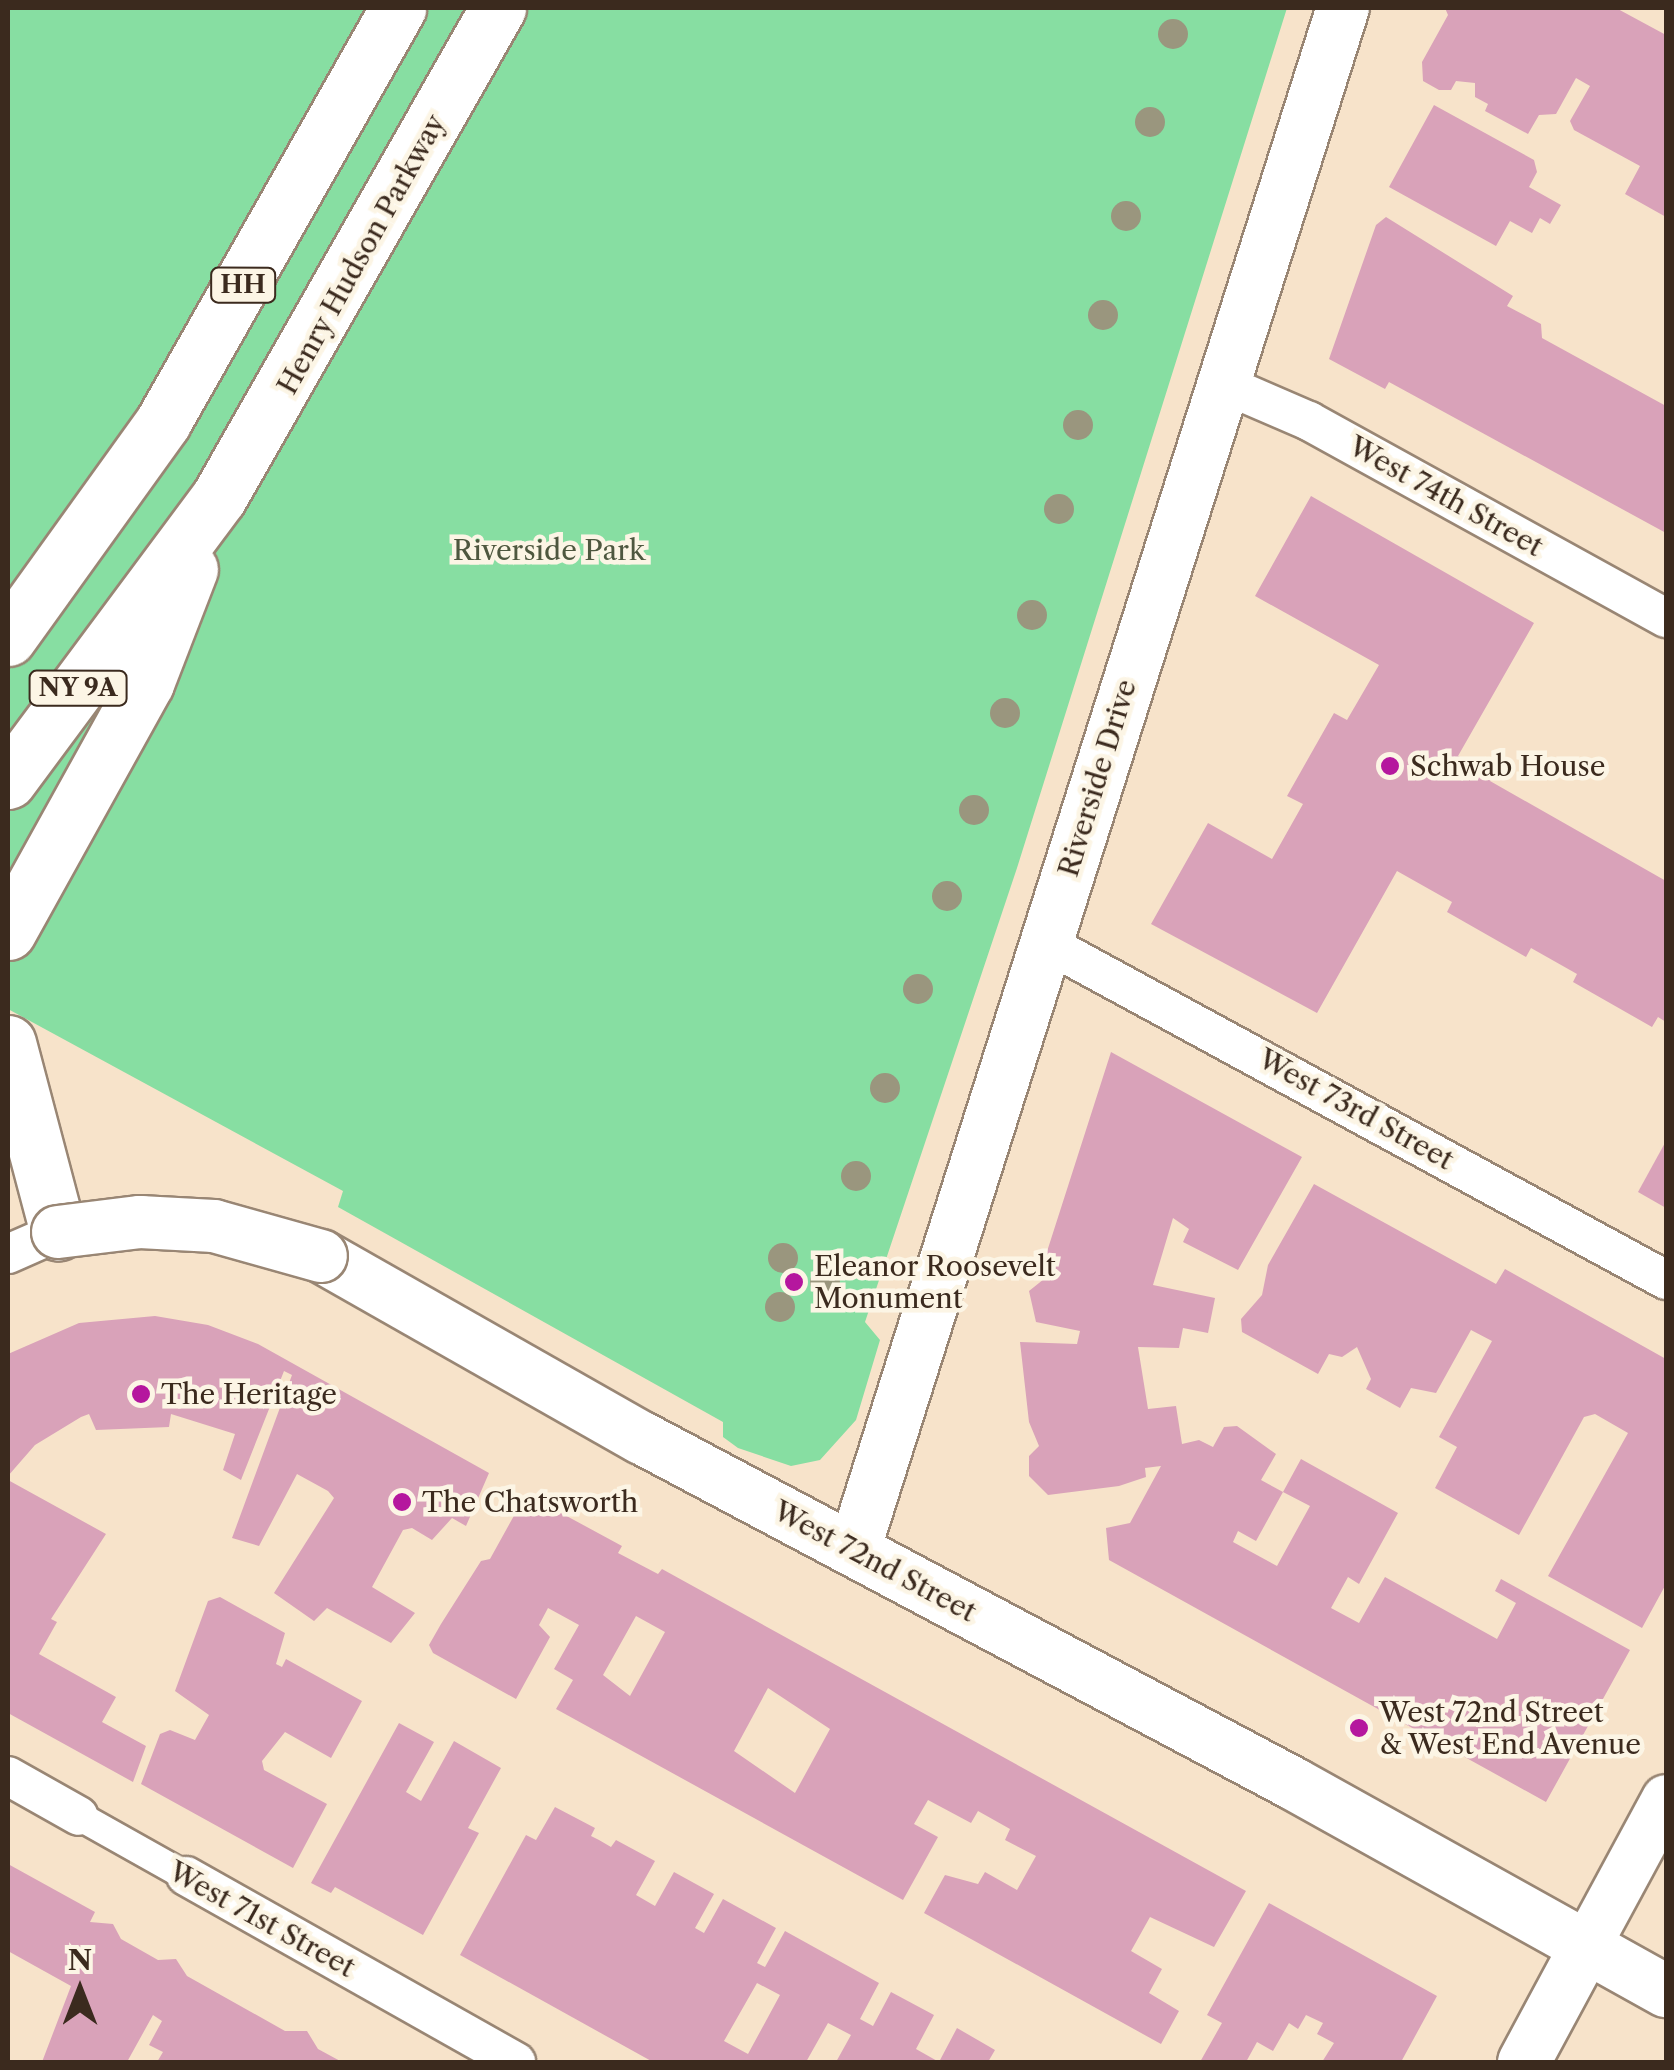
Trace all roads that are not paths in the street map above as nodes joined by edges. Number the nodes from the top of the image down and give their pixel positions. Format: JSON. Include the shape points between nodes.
{"nodes":[{"id":1,"x":398,"y":8,"type":"edge"},
{"id":2,"x":498,"y":8,"type":"edge"},
{"id":3,"x":1343,"y":8,"type":"edge"},
{"id":4,"x":1221,"y":383,"type":"junction"},
{"id":5,"x":72,"y":553,"type":"joint"},
{"id":6,"x":161,"y":602,"type":"junction"},
{"id":7,"x":1666,"y":618,"type":"edge"},
{"id":8,"x":8,"y":638,"type":"edge"},
{"id":9,"x":8,"y":781,"type":"edge"},
{"id":10,"x":8,"y":932,"type":"edge"},
{"id":11,"x":1044,"y":942,"type":"junction"},
{"id":12,"x":8,"y":1042,"type":"edge"},
{"id":13,"x":58,"y":1232,"type":"junction"},
{"id":14,"x":8,"y":1254,"type":"edge"},
{"id":15,"x":1666,"y":1280,"type":"edge"},
{"id":16,"x":854,"y":1550,"type":"junction"},
{"id":17,"x":8,"y":1776,"type":"edge"},
{"id":18,"x":1666,"y":1799,"type":"edge"},
{"id":19,"x":79,"y":1816,"type":"joint"},
{"id":20,"x":186,"y":1876,"type":"joint"},
{"id":21,"x":1586,"y":1948,"type":"junction"},
{"id":22,"x":1666,"y":1991,"type":"edge"},
{"id":23,"x":516,"y":2062,"type":"edge"},
{"id":24,"x":1524,"y":2062,"type":"edge"}],
"edges":[{"from":1,"to":5,"type":"highway","number":"HH","via":[[202,359]]},
{"from":2,"to":6,"type":"highway","name":"Henry Hudson Parkway"},
{"from":3,"to":4,"type":"main road","name":"Riverside Drive"},
{"from":4,"to":7,"type":"street","name":"West 74th Street","via":[[1309,421]]},
{"from":4,"to":11,"type":"main road","name":"Riverside Drive"},
{"from":5,"to":8,"type":"highway","number":"NY 9A"},
{"from":6,"to":9,"type":"highway","number":"NY 9A"},
{"from":6,"to":10,"type":"highway","via":[[146,684]]},
{"from":11,"to":15,"type":"street","name":"West 73rd Street"},
{"from":11,"to":16,"type":"main road","name":"Riverside Drive"},
{"from":12,"to":13,"type":"highway"},
{"from":13,"to":14,"type":"street"},
{"from":13,"to":16,"type":"main road","name":"West 72nd Street","bridge":true,"via":[[96,1224],[196,1224],[321,1256]]},
{"from":16,"to":21,"type":"main road","name":"West 72nd Street"},
{"from":17,"to":19,"type":"street","name":"West 71st Street"},
{"from":18,"to":21,"type":"street"},
{"from":19,"to":20,"type":"street","name":"West 71st Street"},
{"from":20,"to":23,"type":"street","name":"West 71st Street"},
{"from":21,"to":22,"type":"main road","name":"West 72nd Street"},
{"from":21,"to":24,"type":"main road"}]}
